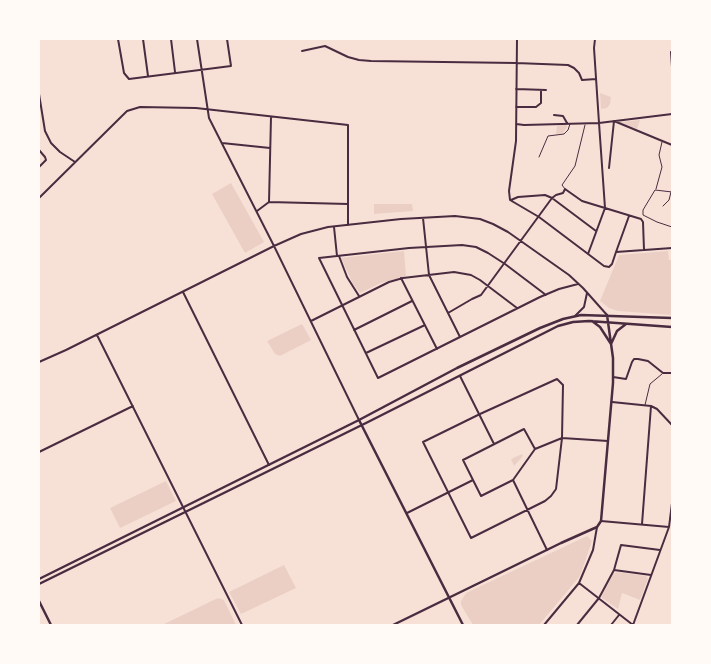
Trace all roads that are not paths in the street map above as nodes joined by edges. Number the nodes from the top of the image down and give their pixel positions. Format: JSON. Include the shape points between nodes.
{"nodes":[{"id":1,"x":118,"y":39,"type":"edge"},
{"id":2,"x":143,"y":39,"type":"edge"},
{"id":3,"x":171,"y":39,"type":"edge"},
{"id":4,"x":197,"y":39,"type":"edge"},
{"id":5,"x":227,"y":39,"type":"edge"},
{"id":6,"x":517,"y":39,"type":"edge"},
{"id":7,"x":595,"y":39,"type":"edge"},
{"id":8,"x":302,"y":50,"type":"dead end"},
{"id":9,"x":671,"y":52,"type":"edge"},
{"id":10,"x":516,"y":63,"type":"junction"},
{"id":11,"x":672,"y":67,"type":"edge"},
{"id":12,"x":202,"y":69,"type":"junction"},
{"id":13,"x":175,"y":72,"type":"junction"},
{"id":14,"x":148,"y":76,"type":"junction"},
{"id":15,"x":596,"y":79,"type":"junction"},
{"id":16,"x":516,"y":89,"type":"junction"},
{"id":17,"x":541,"y":90,"type":"junction"},
{"id":18,"x":546,"y":90,"type":"dead end"},
{"id":19,"x":39,"y":94,"type":"edge"},
{"id":20,"x":516,"y":107,"type":"junction"},
{"id":21,"x":208,"y":110,"type":"junction"},
{"id":22,"x":672,"y":114,"type":"edge"},
{"id":23,"x":554,"y":115,"type":"dead end"},
{"id":24,"x":271,"y":117,"type":"junction"},
{"id":25,"x":614,"y":121,"type":"junction"},
{"id":26,"x":569,"y":123,"type":"junction"},
{"id":27,"x":586,"y":123,"type":"junction"},
{"id":28,"x":599,"y":123,"type":"junction"},
{"id":29,"x":516,"y":124,"type":"junction"},
{"id":30,"x":663,"y":142,"type":"junction"},
{"id":31,"x":222,"y":143,"type":"junction"},
{"id":32,"x":672,"y":145,"type":"edge"},
{"id":33,"x":270,"y":148,"type":"junction"},
{"id":34,"x":39,"y":150,"type":"edge"},
{"id":35,"x":539,"y":157,"type":"dead end"},
{"id":36,"x":75,"y":162,"type":"junction"},
{"id":37,"x":39,"y":167,"type":"edge"},
{"id":38,"x":609,"y":168,"type":"dead end"},
{"id":39,"x":565,"y":189,"type":"junction"},
{"id":40,"x":655,"y":190,"type":"junction"},
{"id":41,"x":672,"y":192,"type":"edge"},
{"id":42,"x":39,"y":198,"type":"edge"},
{"id":43,"x":552,"y":198,"type":"junction"},
{"id":44,"x":511,"y":200,"type":"junction"},
{"id":45,"x":269,"y":202,"type":"junction"},
{"id":46,"x":348,"y":204,"type":"junction"},
{"id":47,"x":663,"y":206,"type":"dead end"},
{"id":48,"x":605,"y":208,"type":"junction"},
{"id":49,"x":256,"y":211,"type":"junction"},
{"id":50,"x":643,"y":215,"type":"junction"},
{"id":51,"x":629,"y":216,"type":"junction"},
{"id":52,"x":539,"y":217,"type":"junction"},
{"id":53,"x":423,"y":218,"type":"junction"},
{"id":54,"x":641,"y":219,"type":"junction"},
{"id":55,"x":348,"y":225,"type":"junction"},
{"id":56,"x":334,"y":226,"type":"junction"},
{"id":57,"x":672,"y":227,"type":"edge"},
{"id":58,"x":596,"y":231,"type":"junction"},
{"id":59,"x":522,"y":241,"type":"junction"},
{"id":60,"x":274,"y":246,"type":"junction"},
{"id":61,"x":427,"y":248,"type":"junction"},
{"id":62,"x":672,"y":248,"type":"edge"},
{"id":63,"x":644,"y":250,"type":"junction"},
{"id":64,"x":616,"y":252,"type":"junction"},
{"id":65,"x":588,"y":254,"type":"junction"},
{"id":66,"x":338,"y":256,"type":"junction"},
{"id":67,"x":505,"y":264,"type":"junction"},
{"id":68,"x":429,"y":276,"type":"junction"},
{"id":69,"x":401,"y":278,"type":"junction"},
{"id":70,"x":578,"y":284,"type":"junction"},
{"id":71,"x":488,"y":286,"type":"junction"},
{"id":72,"x":182,"y":292,"type":"junction"},
{"id":73,"x":587,"y":293,"type":"junction"},
{"id":74,"x":546,"y":295,"type":"junction"},
{"id":75,"x":359,"y":296,"type":"junction"},
{"id":76,"x":412,"y":301,"type":"junction"},
{"id":77,"x":341,"y":305,"type":"junction"},
{"id":78,"x":517,"y":308,"type":"junction"},
{"id":79,"x":448,"y":312,"type":"junction"},
{"id":80,"x":607,"y":315,"type":"junction"},
{"id":81,"x":575,"y":316,"type":"junction"},
{"id":82,"x":672,"y":318,"type":"edge"},
{"id":83,"x":311,"y":321,"type":"junction"},
{"id":84,"x":589,"y":321,"type":"junction"},
{"id":85,"x":608,"y":322,"type":"junction"},
{"id":86,"x":627,"y":324,"type":"junction"},
{"id":87,"x":425,"y":325,"type":"junction"},
{"id":88,"x":672,"y":327,"type":"edge"},
{"id":89,"x":354,"y":330,"type":"junction"},
{"id":90,"x":97,"y":335,"type":"junction"},
{"id":91,"x":460,"y":337,"type":"junction"},
{"id":92,"x":611,"y":344,"type":"junction"},
{"id":93,"x":437,"y":348,"type":"junction"},
{"id":94,"x":366,"y":354,"type":"junction"},
{"id":95,"x":39,"y":362,"type":"edge"},
{"id":96,"x":663,"y":373,"type":"junction"},
{"id":97,"x":672,"y":373,"type":"edge"},
{"id":98,"x":460,"y":375,"type":"junction"},
{"id":99,"x":613,"y":377,"type":"junction"},
{"id":100,"x":612,"y":402,"type":"junction"},
{"id":101,"x":133,"y":406,"type":"junction"},
{"id":102,"x":645,"y":406,"type":"junction"},
{"id":103,"x":651,"y":406,"type":"junction"},
{"id":104,"x":480,"y":414,"type":"junction"},
{"id":105,"x":359,"y":420,"type":"junction"},
{"id":106,"x":362,"y":425,"type":"junction"},
{"id":107,"x":672,"y":425,"type":"edge"},
{"id":108,"x":562,"y":438,"type":"junction"},
{"id":109,"x":609,"y":441,"type":"junction"},
{"id":110,"x":494,"y":444,"type":"junction"},
{"id":111,"x":535,"y":449,"type":"junction"},
{"id":112,"x":39,"y":452,"type":"edge"},
{"id":113,"x":269,"y":465,"type":"junction"},
{"id":114,"x":473,"y":480,"type":"junction"},
{"id":115,"x":513,"y":480,"type":"junction"},
{"id":116,"x":448,"y":493,"type":"junction"},
{"id":117,"x":672,"y":503,"type":"edge"},
{"id":118,"x":183,"y":508,"type":"junction"},
{"id":119,"x":527,"y":510,"type":"junction"},
{"id":120,"x":185,"y":512,"type":"junction"},
{"id":121,"x":407,"y":513,"type":"junction"},
{"id":122,"x":601,"y":521,"type":"junction"},
{"id":123,"x":642,"y":524,"type":"junction"},
{"id":124,"x":598,"y":527,"type":"junction"},
{"id":125,"x":669,"y":527,"type":"junction"},
{"id":126,"x":548,"y":550,"type":"junction"},
{"id":127,"x":660,"y":550,"type":"junction"},
{"id":128,"x":614,"y":570,"type":"junction"},
{"id":129,"x":651,"y":575,"type":"junction"},
{"id":130,"x":39,"y":579,"type":"edge"},
{"id":131,"x":579,"y":583,"type":"junction"},
{"id":132,"x":39,"y":584,"type":"edge"},
{"id":133,"x":449,"y":597,"type":"junction"},
{"id":134,"x":599,"y":598,"type":"junction"},
{"id":135,"x":39,"y":601,"type":"edge"},
{"id":136,"x":619,"y":615,"type":"junction"},
{"id":137,"x":51,"y":625,"type":"edge"},
{"id":138,"x":242,"y":625,"type":"edge"},
{"id":139,"x":392,"y":625,"type":"edge"},
{"id":140,"x":463,"y":625,"type":"edge"},
{"id":141,"x":544,"y":625,"type":"edge"},
{"id":142,"x":577,"y":625,"type":"edge"},
{"id":143,"x":611,"y":625,"type":"edge"},
{"id":144,"x":633,"y":625,"type":"edge"}],
"edges":[{"from":1,"to":14,"type":"street","via":[[126,77],[129,79]]},
{"from":2,"to":14,"type":"street"},
{"from":3,"to":13,"type":"street"},
{"from":4,"to":12,"type":"street"},
{"from":5,"to":12,"type":"street","via":[[231,66]]},
{"from":6,"to":10,"type":"street"},
{"from":7,"to":15,"type":"street"},
{"from":8,"to":10,"type":"street","via":[[325,46],[348,57],[371,61]]},
{"from":9,"to":11,"type":"street"},
{"from":10,"to":15,"type":"street","via":[[568,65],[579,73],[582,80]]},
{"from":10,"to":16,"type":"street"},
{"from":12,"to":13,"type":"street"},
{"from":12,"to":21,"type":"street"},
{"from":13,"to":14,"type":"street"},
{"from":15,"to":28,"type":"street"},
{"from":16,"to":17,"type":"street"},
{"from":16,"to":20,"type":"street"},
{"from":17,"to":18,"type":"street"},
{"from":17,"to":20,"type":"street","via":[[541,103],[536,107]]},
{"from":19,"to":36,"type":"street","via":[[45,131],[51,143]]},
{"from":20,"to":29,"type":"street"},
{"from":21,"to":24,"type":"street"},
{"from":21,"to":31,"type":"street","via":[[209,118]]},
{"from":21,"to":36,"type":"street","via":[[140,107],[127,111]]},
{"from":22,"to":25,"type":"street"},
{"from":23,"to":26,"type":"street","via":[[563,116]]},
{"from":24,"to":33,"type":"street"},
{"from":24,"to":46,"type":"street","via":[[348,125]]},
{"from":25,"to":28,"type":"street"},
{"from":25,"to":30,"type":"street"},
{"from":25,"to":38,"type":"street"},
{"from":26,"to":27,"type":"street"},
{"from":26,"to":29,"type":"street"},
{"from":26,"to":35,"type":"lane","via":[[564,134],[548,136]]},
{"from":27,"to":28,"type":"street"},
{"from":27,"to":39,"type":"lane","via":[[575,166],[562,185]]},
{"from":28,"to":48,"type":"street"},
{"from":29,"to":44,"type":"street","via":[[509,192]]},
{"from":30,"to":32,"type":"street"},
{"from":30,"to":40,"type":"lane","via":[[659,155],[662,167]]},
{"from":31,"to":33,"type":"street"},
{"from":31,"to":49,"type":"street"},
{"from":33,"to":45,"type":"street"},
{"from":34,"to":37,"type":"street","via":[[46,160]]},
{"from":36,"to":42,"type":"street"},
{"from":39,"to":43,"type":"street","via":[[563,193]]},
{"from":39,"to":48,"type":"street","via":[[582,201]]},
{"from":40,"to":41,"type":"lane"},
{"from":40,"to":50,"type":"lane","via":[[644,205]]},
{"from":41,"to":47,"type":"lane"},
{"from":43,"to":44,"type":"street","via":[[545,195]]},
{"from":43,"to":52,"type":"street"},
{"from":43,"to":58,"type":"street"},
{"from":44,"to":52,"type":"street"},
{"from":45,"to":46,"type":"street"},
{"from":45,"to":49,"type":"street"},
{"from":46,"to":55,"type":"street"},
{"from":48,"to":51,"type":"street"},
{"from":48,"to":58,"type":"street"},
{"from":49,"to":60,"type":"street"},
{"from":50,"to":54,"type":"lane"},
{"from":50,"to":57,"type":"lane"},
{"from":51,"to":54,"type":"street"},
{"from":51,"to":64,"type":"street"},
{"from":52,"to":59,"type":"street"},
{"from":52,"to":65,"type":"street"},
{"from":53,"to":55,"type":"street"},
{"from":53,"to":59,"type":"street","via":[[455,216],[480,219]]},
{"from":53,"to":61,"type":"street"},
{"from":54,"to":63,"type":"street"},
{"from":55,"to":56,"type":"street"},
{"from":56,"to":60,"type":"street","via":[[302,234]]},
{"from":56,"to":66,"type":"street"},
{"from":58,"to":65,"type":"street"},
{"from":59,"to":67,"type":"street"},
{"from":59,"to":70,"type":"street"},
{"from":60,"to":72,"type":"street"},
{"from":60,"to":83,"type":"street"},
{"from":61,"to":66,"type":"street"},
{"from":61,"to":67,"type":"street","via":[[465,245],[488,252]]},
{"from":61,"to":68,"type":"street"},
{"from":62,"to":63,"type":"street"},
{"from":63,"to":64,"type":"street"},
{"from":64,"to":65,"type":"street","via":[[609,267]]},
{"from":66,"to":75,"type":"street"},
{"from":66,"to":77,"type":"street","via":[[319,258]]},
{"from":67,"to":71,"type":"street"},
{"from":67,"to":74,"type":"street"},
{"from":68,"to":69,"type":"street"},
{"from":68,"to":71,"type":"street","via":[[462,272]]},
{"from":68,"to":79,"type":"street"},
{"from":69,"to":75,"type":"street"},
{"from":69,"to":76,"type":"street"},
{"from":70,"to":73,"type":"street"},
{"from":70,"to":74,"type":"street"},
{"from":71,"to":78,"type":"street"},
{"from":71,"to":79,"type":"street","via":[[481,295]]},
{"from":72,"to":90,"type":"street"},
{"from":72,"to":113,"type":"street"},
{"from":73,"to":80,"type":"street"},
{"from":73,"to":81,"type":"street","via":[[584,307]]},
{"from":74,"to":78,"type":"street"},
{"from":75,"to":77,"type":"street"},
{"from":76,"to":87,"type":"street"},
{"from":76,"to":89,"type":"street"},
{"from":77,"to":83,"type":"street"},
{"from":77,"to":89,"type":"street"},
{"from":78,"to":91,"type":"street"},
{"from":79,"to":91,"type":"street"},
{"from":80,"to":81,"type":"street"},
{"from":80,"to":82,"type":"street"},
{"from":80,"to":85,"type":"street"},
{"from":81,"to":105,"type":"street","via":[[540,328]]},
{"from":83,"to":105,"type":"street"},
{"from":84,"to":85,"type":"street"},
{"from":84,"to":92,"type":"street","via":[[600,327]]},
{"from":84,"to":98,"type":"street","via":[[558,326]]},
{"from":85,"to":86,"type":"street"},
{"from":85,"to":92,"type":"street"},
{"from":86,"to":88,"type":"street"},
{"from":86,"to":92,"type":"street","via":[[617,330]]},
{"from":87,"to":93,"type":"street"},
{"from":87,"to":94,"type":"street"},
{"from":89,"to":94,"type":"street"},
{"from":90,"to":95,"type":"street"},
{"from":90,"to":101,"type":"street"},
{"from":91,"to":93,"type":"street"},
{"from":92,"to":99,"type":"street"},
{"from":93,"to":94,"type":"street","via":[[378,378]]},
{"from":96,"to":97,"type":"street"},
{"from":96,"to":99,"type":"street","via":[[648,361],[634,359],[626,380]]},
{"from":96,"to":102,"type":"lane","via":[[650,384]]},
{"from":98,"to":104,"type":"street"},
{"from":98,"to":106,"type":"street"},
{"from":99,"to":100,"type":"street"},
{"from":100,"to":102,"type":"street"},
{"from":100,"to":109,"type":"street"},
{"from":101,"to":112,"type":"street"},
{"from":101,"to":118,"type":"street"},
{"from":102,"to":103,"type":"street"},
{"from":103,"to":107,"type":"street"},
{"from":103,"to":123,"type":"street"},
{"from":104,"to":108,"type":"street","via":[[556,379],[564,385]]},
{"from":104,"to":110,"type":"street"},
{"from":104,"to":116,"type":"street","via":[[423,442]]},
{"from":105,"to":106,"type":"street"},
{"from":105,"to":113,"type":"street"},
{"from":106,"to":120,"type":"street"},
{"from":106,"to":121,"type":"street"},
{"from":108,"to":109,"type":"street"},
{"from":108,"to":111,"type":"street"},
{"from":108,"to":119,"type":"street","via":[[556,490],[552,496]]},
{"from":109,"to":122,"type":"street"},
{"from":110,"to":111,"type":"street","via":[[524,429]]},
{"from":110,"to":114,"type":"street","via":[[463,460]]},
{"from":111,"to":115,"type":"street"},
{"from":113,"to":118,"type":"street"},
{"from":114,"to":115,"type":"street","via":[[481,496]]},
{"from":114,"to":116,"type":"street"},
{"from":115,"to":119,"type":"street"},
{"from":116,"to":119,"type":"street","via":[[471,538]]},
{"from":116,"to":121,"type":"street"},
{"from":117,"to":125,"type":"street"},
{"from":118,"to":120,"type":"street"},
{"from":118,"to":130,"type":"street"},
{"from":119,"to":126,"type":"street"},
{"from":120,"to":132,"type":"street"},
{"from":120,"to":138,"type":"street"},
{"from":121,"to":133,"type":"street"},
{"from":122,"to":123,"type":"street"},
{"from":122,"to":124,"type":"street"},
{"from":123,"to":125,"type":"street"},
{"from":124,"to":126,"type":"street"},
{"from":124,"to":131,"type":"street","via":[[593,550]]},
{"from":125,"to":127,"type":"street"},
{"from":126,"to":133,"type":"street"},
{"from":127,"to":128,"type":"street","via":[[621,545]]},
{"from":127,"to":129,"type":"street"},
{"from":128,"to":129,"type":"street"},
{"from":128,"to":134,"type":"street"},
{"from":129,"to":144,"type":"street"},
{"from":131,"to":134,"type":"street"},
{"from":131,"to":141,"type":"street"},
{"from":133,"to":139,"type":"street"},
{"from":133,"to":140,"type":"street"},
{"from":134,"to":136,"type":"street"},
{"from":134,"to":142,"type":"street"},
{"from":135,"to":137,"type":"street"},
{"from":136,"to":143,"type":"street"},
{"from":136,"to":144,"type":"street"}]}
